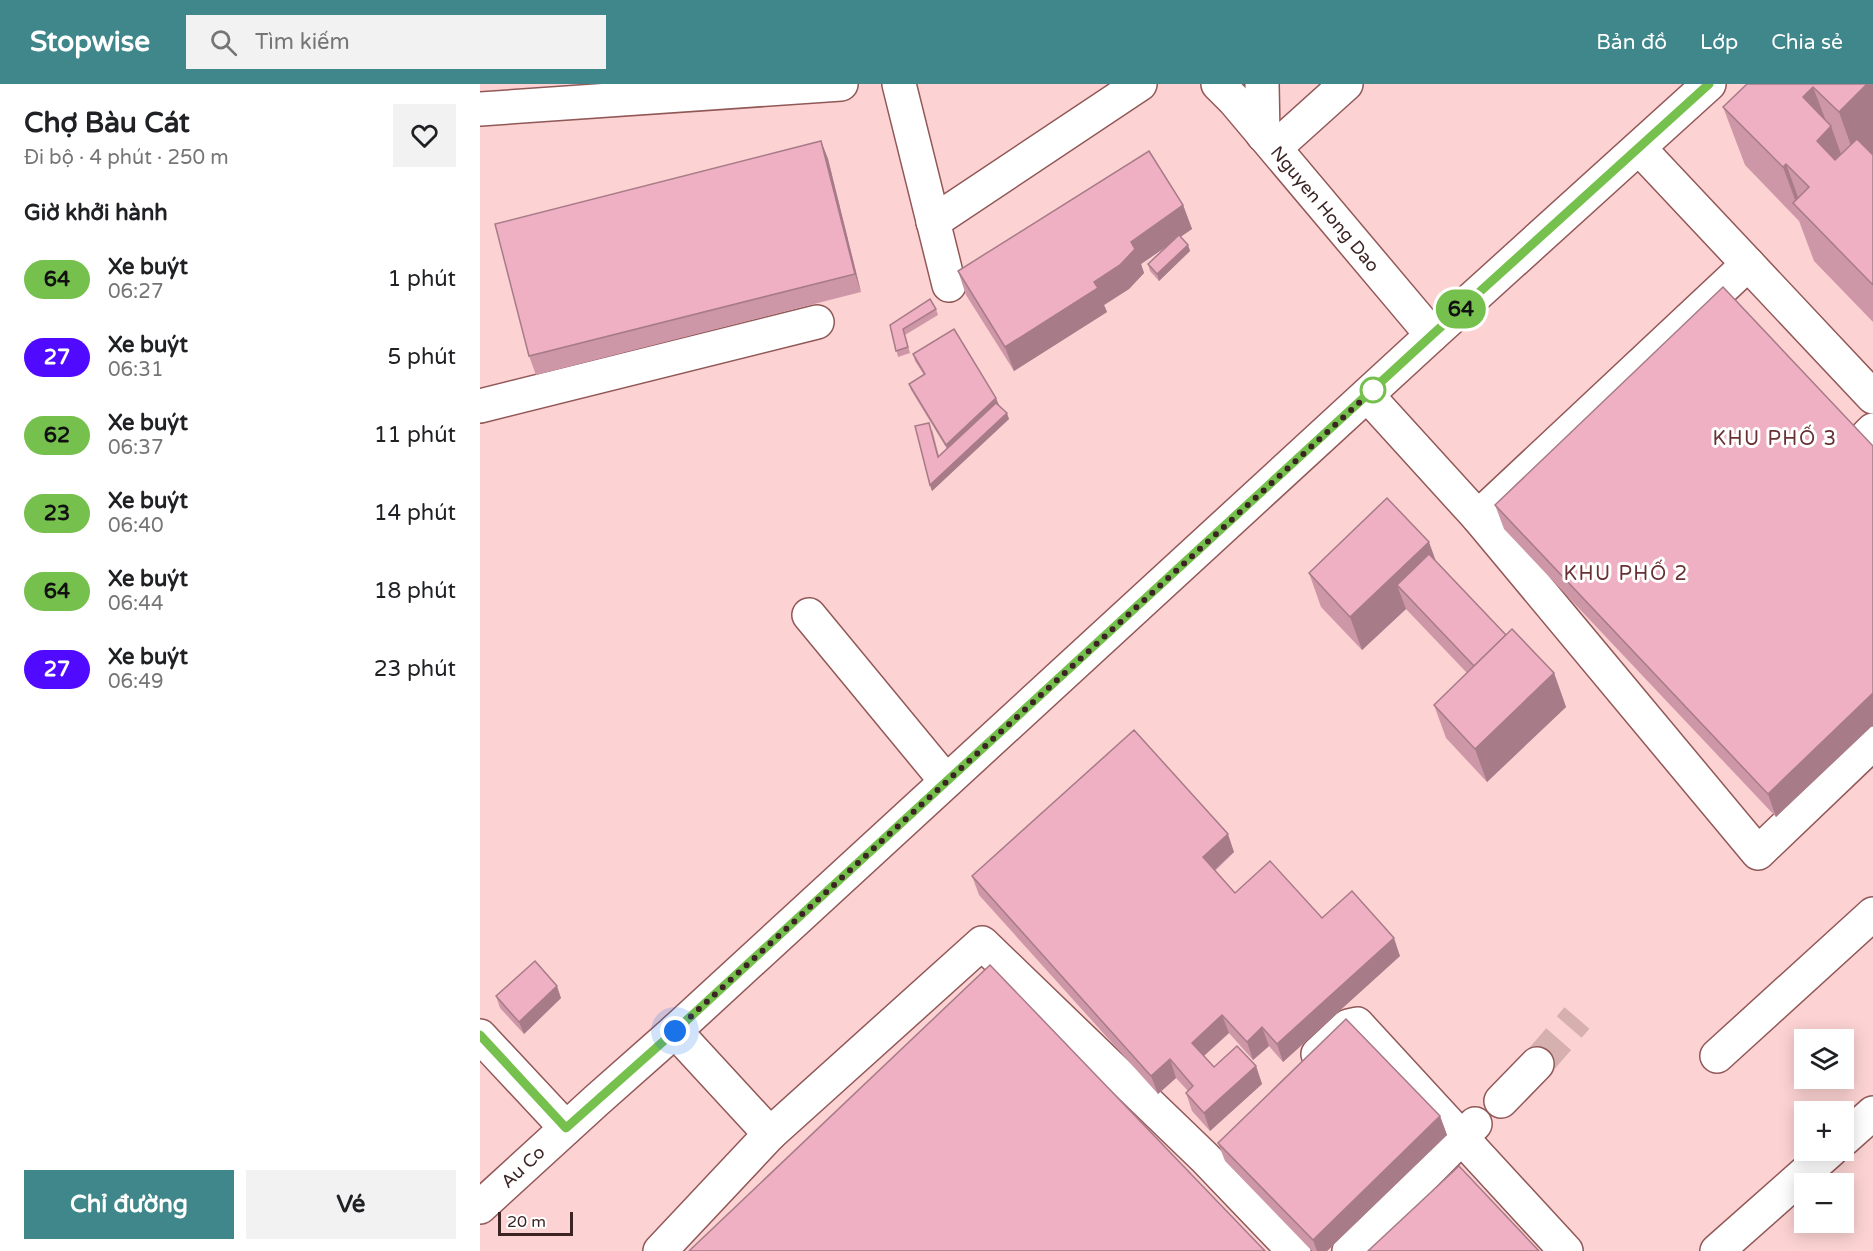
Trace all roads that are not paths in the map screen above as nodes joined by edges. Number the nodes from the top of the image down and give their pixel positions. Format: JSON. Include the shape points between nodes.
{"nodes":[{"id":1,"x":841,"y":84,"type":"edge"},
{"id":2,"x":899,"y":84,"type":"edge"},
{"id":3,"x":1140,"y":84,"type":"edge"},
{"id":4,"x":1218,"y":84,"type":"edge"},
{"id":5,"x":1262,"y":84,"type":"edge"},
{"id":6,"x":1346,"y":84,"type":"edge"},
{"id":7,"x":1709,"y":84,"type":"edge"},
{"id":8,"x":718,"y":88,"type":"edge"},
{"id":9,"x":480,"y":109,"type":"edge"},
{"id":10,"x":1269,"y":142,"type":"junction"},
{"id":11,"x":1639,"y":148,"type":"junction"},
{"id":12,"x":933,"y":222,"type":"junction"},
{"id":13,"x":1748,"y":264,"type":"junction"},
{"id":14,"x":949,"y":285,"type":"dead end"},
{"id":15,"x":817,"y":322,"type":"dead end"},
{"id":16,"x":1432,"y":335,"type":"junction"},
{"id":17,"x":1367,"y":395,"type":"junction"},
{"id":18,"x":1873,"y":397,"type":"edge"},
{"id":19,"x":480,"y":406,"type":"edge"},
{"id":20,"x":1873,"y":430,"type":"edge"},
{"id":21,"x":1873,"y":443,"type":"edge"},
{"id":22,"x":1478,"y":517,"type":"junction"},
{"id":23,"x":809,"y":615,"type":"dead end"},
{"id":24,"x":1873,"y":743,"type":"edge"},
{"id":25,"x":946,"y":781,"type":"junction"},
{"id":26,"x":1873,"y":914,"type":"edge"},
{"id":27,"x":675,"y":1031,"type":"junction"},
{"id":28,"x":480,"y":1036,"type":"edge"},
{"id":29,"x":1717,"y":1056,"type":"dead end"},
{"id":30,"x":1537,"y":1064,"type":"tunnel mouth"},
{"id":31,"x":1298,"y":1073,"type":"edge"},
{"id":32,"x":1501,"y":1101,"type":"dead end"},
{"id":33,"x":1873,"y":1113,"type":"edge"},
{"id":34,"x":566,"y":1128,"type":"junction"},
{"id":35,"x":1468,"y":1130,"type":"junction"},
{"id":36,"x":1854,"y":1130,"type":"edge"},
{"id":37,"x":770,"y":1134,"type":"junction"},
{"id":38,"x":1230,"y":1135,"type":"edge"},
{"id":39,"x":1205,"y":1158,"type":"junction"},
{"id":40,"x":1819,"y":1161,"type":"edge"},
{"id":41,"x":480,"y":1207,"type":"edge"},
{"id":42,"x":660,"y":1251,"type":"edge"},
{"id":43,"x":1294,"y":1251,"type":"edge"},
{"id":44,"x":1349,"y":1251,"type":"edge"},
{"id":45,"x":1566,"y":1251,"type":"edge"},
{"id":46,"x":1718,"y":1251,"type":"edge"}],
"edges":[{"from":1,"to":8,"type":"main road"},
{"from":2,"to":12,"type":"main road"},
{"from":3,"to":12,"type":"main road"},
{"from":4,"to":10,"type":"main road","name":"Nguyen Hong Dao"},
{"from":5,"to":10,"type":"main road"},
{"from":6,"to":10,"type":"main road"},
{"from":7,"to":11,"type":"main road","name":"Au Co"},
{"from":8,"to":9,"type":"main road"},
{"from":10,"to":16,"type":"main road","name":"Nguyen Hong Dao"},
{"from":11,"to":13,"type":"main road"},
{"from":11,"to":16,"type":"main road","name":"Au Co"},
{"from":12,"to":14,"type":"main road"},
{"from":13,"to":18,"type":"main road"},
{"from":13,"to":22,"type":"main road"},
{"from":15,"to":19,"type":"main road"},
{"from":16,"to":17,"type":"main road","name":"Au Co"},
{"from":17,"to":22,"type":"main road"},
{"from":17,"to":25,"type":"main road","name":"Au Co"},
{"from":20,"to":21,"type":"main road","via":[[1867,436]]},
{"from":22,"to":24,"type":"main road","via":[[1758,853]]},
{"from":23,"to":25,"type":"main road"},
{"from":25,"to":27,"type":"main road","name":"Au Co"},
{"from":26,"to":29,"type":"main road"},
{"from":27,"to":34,"type":"main road","name":"Au Co"},
{"from":27,"to":37,"type":"main road"},
{"from":28,"to":34,"type":"main road"},
{"from":30,"to":32,"type":"main road"},
{"from":31,"to":35,"type":"main road","via":[[1348,1026],[1357,1024]]},
{"from":33,"to":36,"type":"main road"},
{"from":34,"to":41,"type":"main road","name":"Au Co"},
{"from":35,"to":44,"type":"main road"},
{"from":35,"to":45,"type":"main road"},
{"from":37,"to":39,"type":"main road","via":[[982,943]]},
{"from":37,"to":42,"type":"main road"},
{"from":38,"to":39,"type":"main road"},
{"from":39,"to":43,"type":"main road"},
{"from":40,"to":46,"type":"main road"}]}
